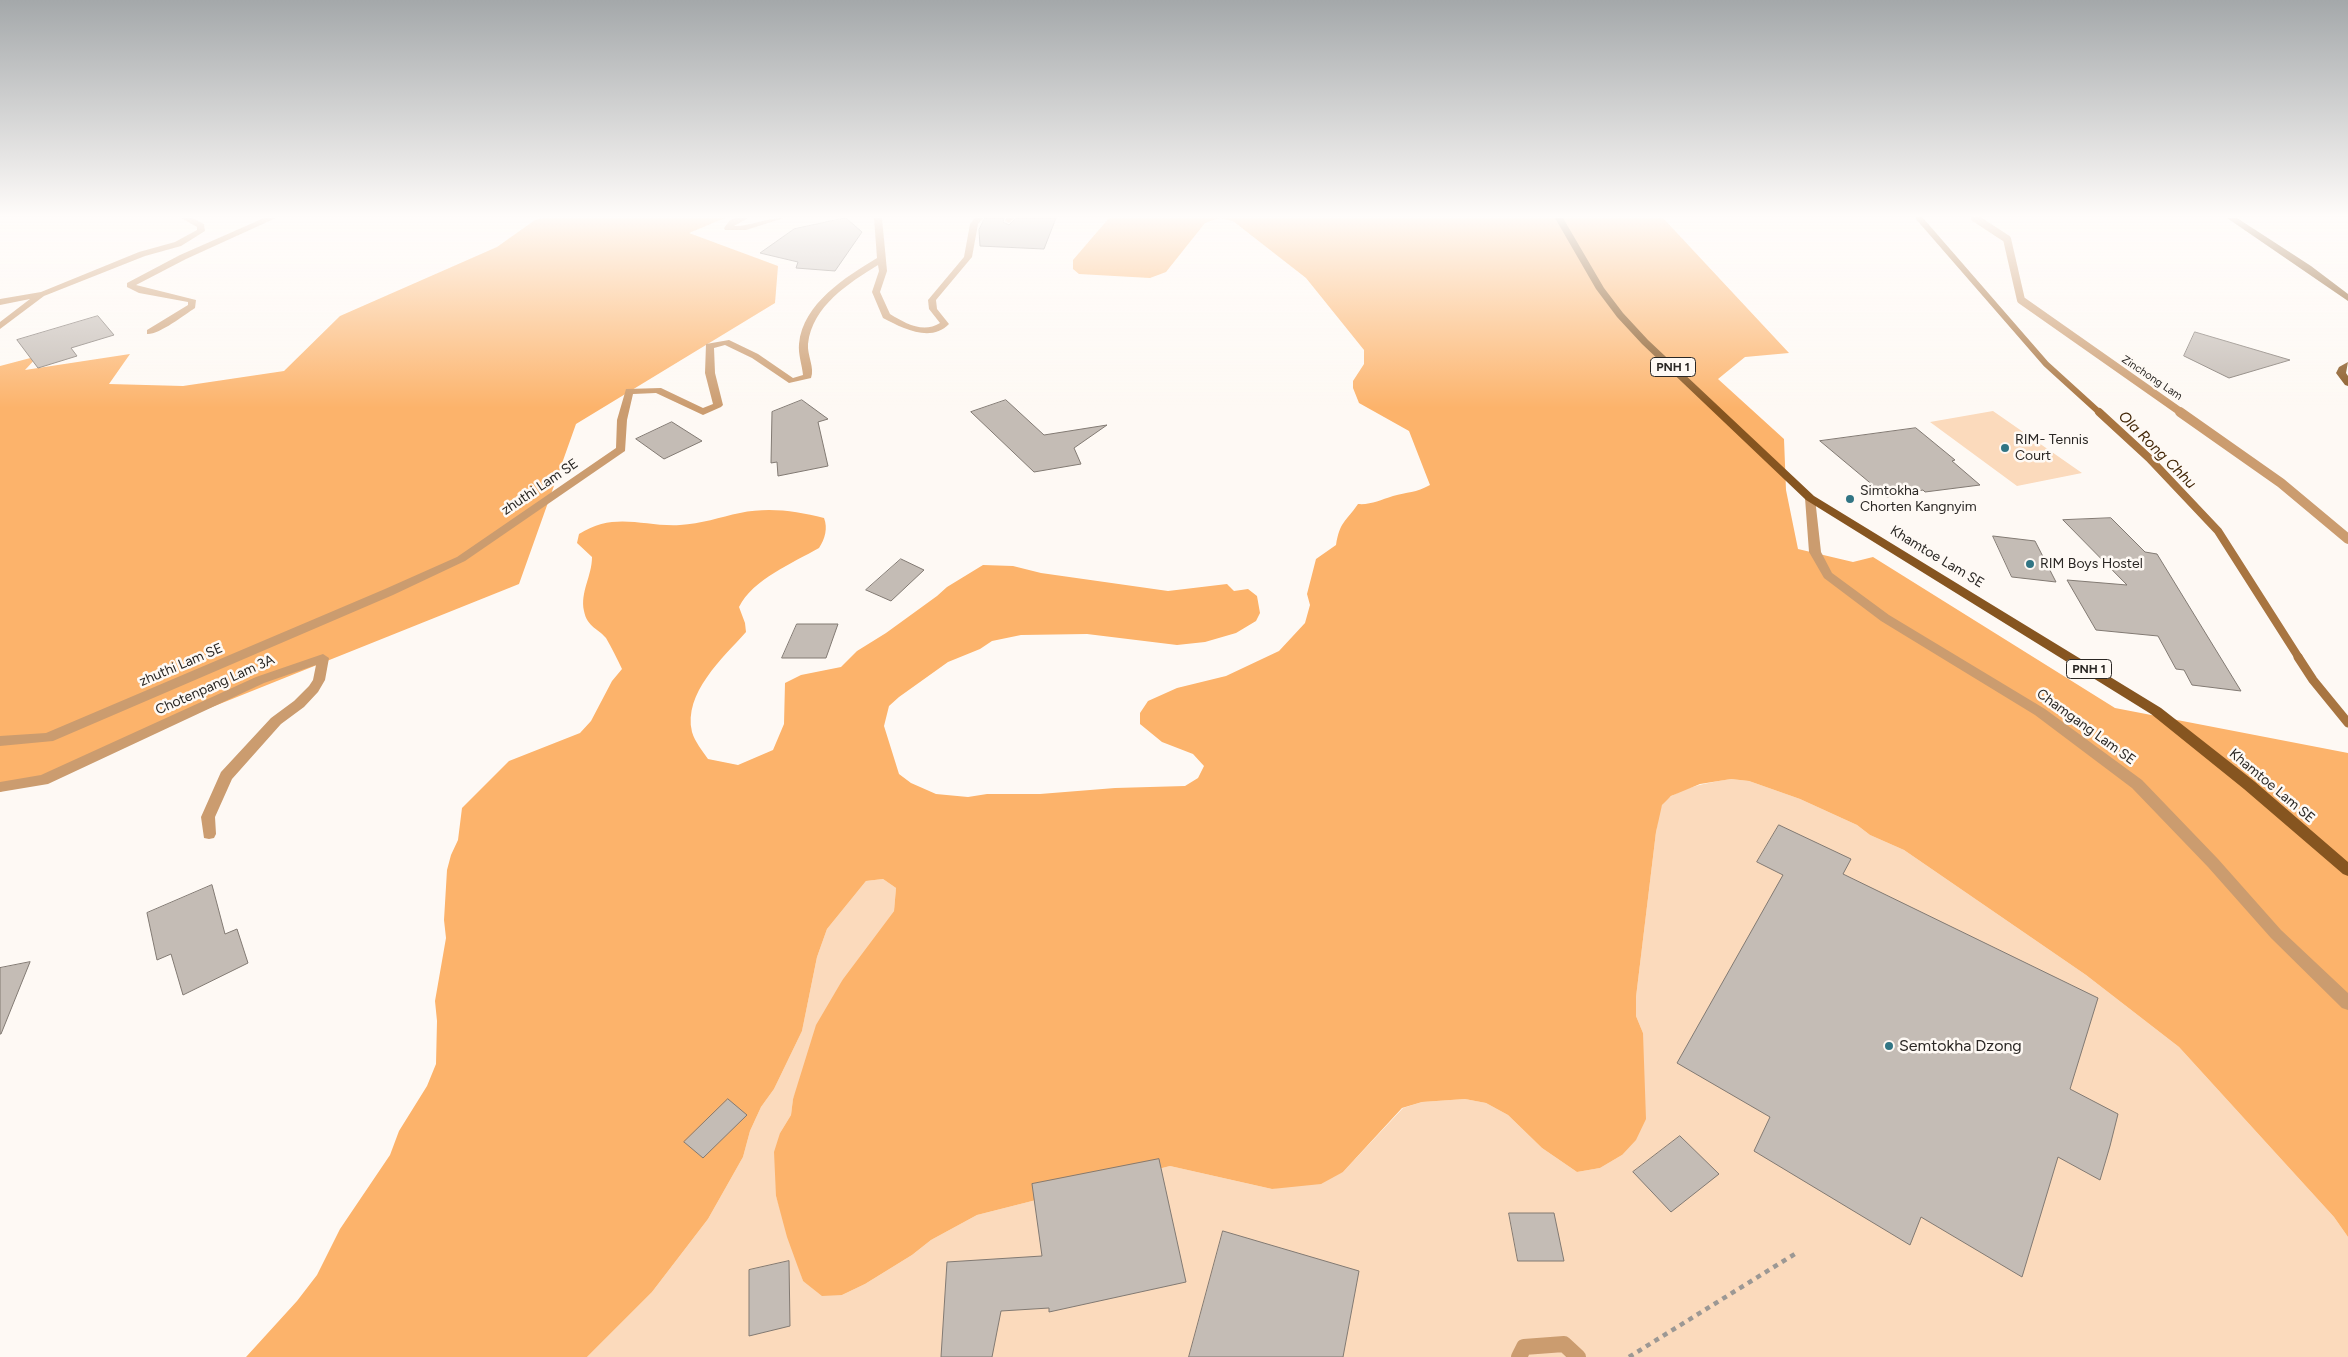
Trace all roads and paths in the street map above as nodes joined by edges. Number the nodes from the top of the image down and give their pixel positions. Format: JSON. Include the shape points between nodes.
{"nodes":[{"id":1,"x":74,"y":281,"type":"edge"},
{"id":2,"x":137,"y":281,"type":"edge"},
{"id":3,"x":844,"y":281,"type":"edge"},
{"id":4,"x":880,"y":281,"type":"edge"},
{"id":5,"x":948,"y":281,"type":"edge"},
{"id":6,"x":1596,"y":281,"type":"edge"},
{"id":7,"x":2017,"y":281,"type":"edge"},
{"id":8,"x":2326,"y":281,"type":"edge"},
{"id":9,"x":43,"y":294,"type":"junction"},
{"id":10,"x":2348,"y":298,"type":"edge"},
{"id":11,"x":0,"y":302,"type":"edge"},
{"id":12,"x":0,"y":326,"type":"edge"},
{"id":13,"x":150,"y":332,"type":"dead end"},
{"id":14,"x":2348,"y":365,"type":"edge"},
{"id":15,"x":2348,"y":383,"type":"edge"},
{"id":16,"x":1810,"y":498,"type":"junction"},
{"id":17,"x":2348,"y":539,"type":"edge"},
{"id":18,"x":0,"y":741,"type":"edge"},
{"id":19,"x":0,"y":787,"type":"edge"},
{"id":20,"x":209,"y":834,"type":"dead end"},
{"id":21,"x":2348,"y":870,"type":"edge"},
{"id":22,"x":2348,"y":1003,"type":"edge"},
{"id":23,"x":1798,"y":1252,"type":"dead end"},
{"id":24,"x":1519,"y":1357,"type":"edge"},
{"id":25,"x":1578,"y":1357,"type":"edge"},
{"id":26,"x":1629,"y":1357,"type":"edge"}],
"edges":[{"from":1,"to":9,"type":"street"},
{"from":2,"to":13,"type":"street","via":[[130,285],[139,290],[192,300],[192,306]]},
{"from":3,"to":18,"type":"street","name":"zhuthi Lam SE","via":[[813,316],[803,342],[808,376],[792,380],[726,342],[709,346],[710,373],[718,405],[703,412],[658,390],[629,391],[622,420],[621,449],[461,559],[48,738]]},
{"from":4,"to":5,"type":"street","via":[[876,292],[886,316],[909,328],[926,330],[945,324],[933,309],[932,300]]},
{"from":6,"to":16,"type":"main road","name":"Khamtoe Lam SE","number":"PNH 1","via":[[1645,342]]},
{"from":7,"to":17,"type":"lane","name":"Zinchong Lam","via":[[2021,300],[2273,477]]},
{"from":8,"to":10,"type":"main road"},
{"from":9,"to":11,"type":"street"},
{"from":9,"to":12,"type":"street"},
{"from":14,"to":15,"type":"main road","via":[[2341,373]]},
{"from":16,"to":21,"type":"main road","name":"Khamtoe Lam SE","number":"PNH 1","via":[[2156,711]]},
{"from":16,"to":22,"type":"street","name":"Chamgang Lam SE","via":[[1815,552],[1828,575],[1884,618],[2040,712],[2137,784],[2276,934]]},
{"from":19,"to":20,"type":"street","name":"Chotenpang Lam 3A","via":[[43,780],[260,680],[323,658],[314,689],[276,721],[226,776],[208,817]]},
{"from":23,"to":26,"type":"path"},
{"from":24,"to":25,"type":"lane","via":[[1524,1347],[1564,1344]]}]}
